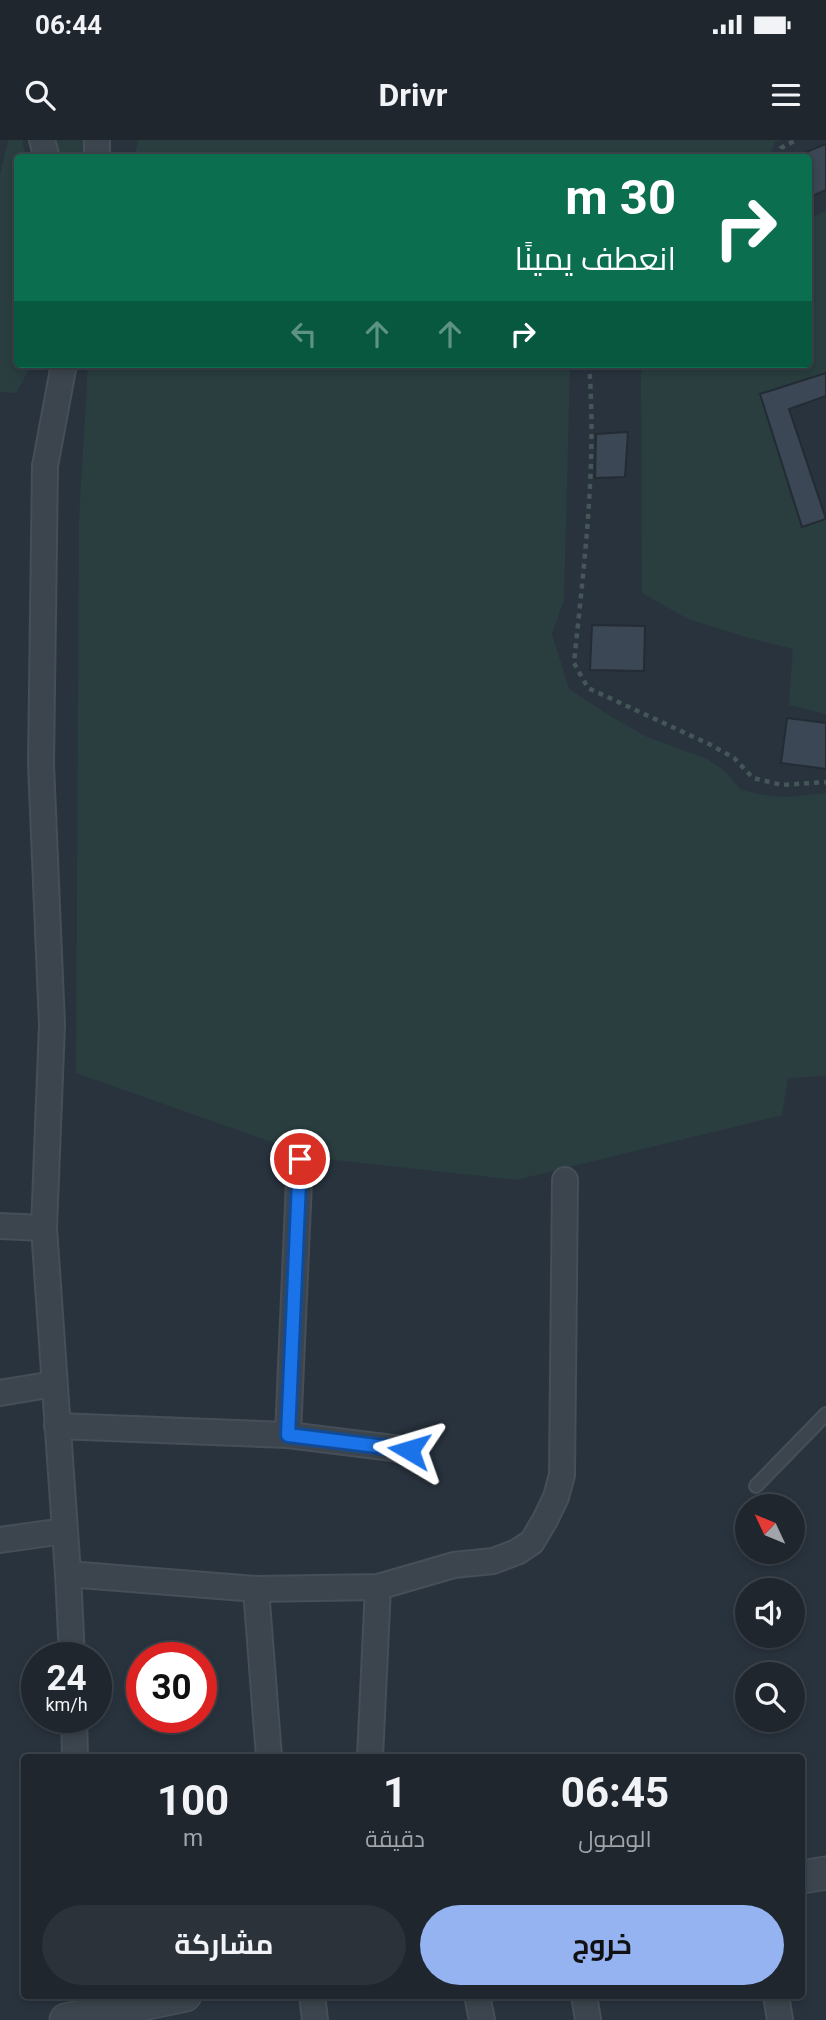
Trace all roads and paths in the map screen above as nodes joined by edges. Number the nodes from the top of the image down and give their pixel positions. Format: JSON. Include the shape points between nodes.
{"nodes":[{"id":1,"x":796,"y":140,"type":"edge"},
{"id":2,"x":779,"y":154,"type":"edge"},
{"id":3,"x":62,"y":368,"type":"edge"},
{"id":4,"x":589,"y":368,"type":"edge"},
{"id":5,"x":826,"y":782,"type":"edge"},
{"id":6,"x":300,"y":1159,"type":"dead end"},
{"id":7,"x":565,"y":1180,"type":"dead end"},
{"id":8,"x":0,"y":1226,"type":"edge"},
{"id":9,"x":44,"y":1227,"type":"junction"},
{"id":10,"x":54,"y":1384,"type":"junction"},
{"id":11,"x":0,"y":1393,"type":"edge"},
{"id":12,"x":826,"y":1414,"type":"edge"},
{"id":13,"x":57,"y":1426,"type":"junction"},
{"id":14,"x":288,"y":1435,"type":"junction"},
{"id":15,"x":409,"y":1450,"type":"dead end"},
{"id":16,"x":756,"y":1486,"type":"dead end"},
{"id":17,"x":64,"y":1531,"type":"junction"},
{"id":18,"x":0,"y":1540,"type":"edge"},
{"id":19,"x":68,"y":1574,"type":"junction"},
{"id":20,"x":378,"y":1587,"type":"junction"},
{"id":21,"x":256,"y":1589,"type":"junction"},
{"id":22,"x":71,"y":1642,"type":"edge"},
{"id":23,"x":74,"y":1733,"type":"edge"},
{"id":24,"x":75,"y":1754,"type":"edge"},
{"id":25,"x":269,"y":1754,"type":"edge"},
{"id":26,"x":370,"y":1754,"type":"edge"},
{"id":27,"x":826,"y":1873,"type":"edge"},
{"id":28,"x":805,"y":1876,"type":"edge"},
{"id":29,"x":156,"y":1999,"type":"edge"},
{"id":30,"x":312,"y":1999,"type":"edge"},
{"id":31,"x":478,"y":1999,"type":"edge"},
{"id":32,"x":584,"y":1999,"type":"edge"},
{"id":33,"x":777,"y":1999,"type":"edge"},
{"id":34,"x":78,"y":2010,"type":"edge"},
{"id":35,"x":315,"y":2020,"type":"edge"},
{"id":36,"x":482,"y":2020,"type":"edge"},
{"id":37,"x":587,"y":2020,"type":"edge"},
{"id":38,"x":780,"y":2020,"type":"edge"}],
"edges":[{"from":1,"to":2,"type":"path"},
{"from":3,"to":9,"type":"street","via":[[45,466],[41,764],[52,1025]]},
{"from":4,"to":5,"type":"path","via":[[590,494],[574,663],[580,676],[588,688],[734,758],[753,778],[782,785]]},
{"from":6,"to":14,"type":"street"},
{"from":7,"to":20,"type":"street","via":[[562,1475],[556,1497],[532,1542],[517,1552]]},
{"from":8,"to":9,"type":"street"},
{"from":9,"to":10,"type":"street"},
{"from":10,"to":11,"type":"street"},
{"from":10,"to":13,"type":"street"},
{"from":12,"to":16,"type":"lane"},
{"from":13,"to":14,"type":"street"},
{"from":13,"to":17,"type":"street"},
{"from":14,"to":15,"type":"street"},
{"from":17,"to":18,"type":"street"},
{"from":17,"to":19,"type":"street"},
{"from":19,"to":21,"type":"street"},
{"from":19,"to":22,"type":"street"},
{"from":20,"to":21,"type":"street"},
{"from":20,"to":26,"type":"street"},
{"from":21,"to":25,"type":"street"},
{"from":23,"to":24,"type":"street"},
{"from":27,"to":28,"type":"street"},
{"from":29,"to":34,"type":"street"},
{"from":30,"to":35,"type":"street"},
{"from":31,"to":36,"type":"street"},
{"from":32,"to":37,"type":"street"},
{"from":33,"to":38,"type":"street"}]}
